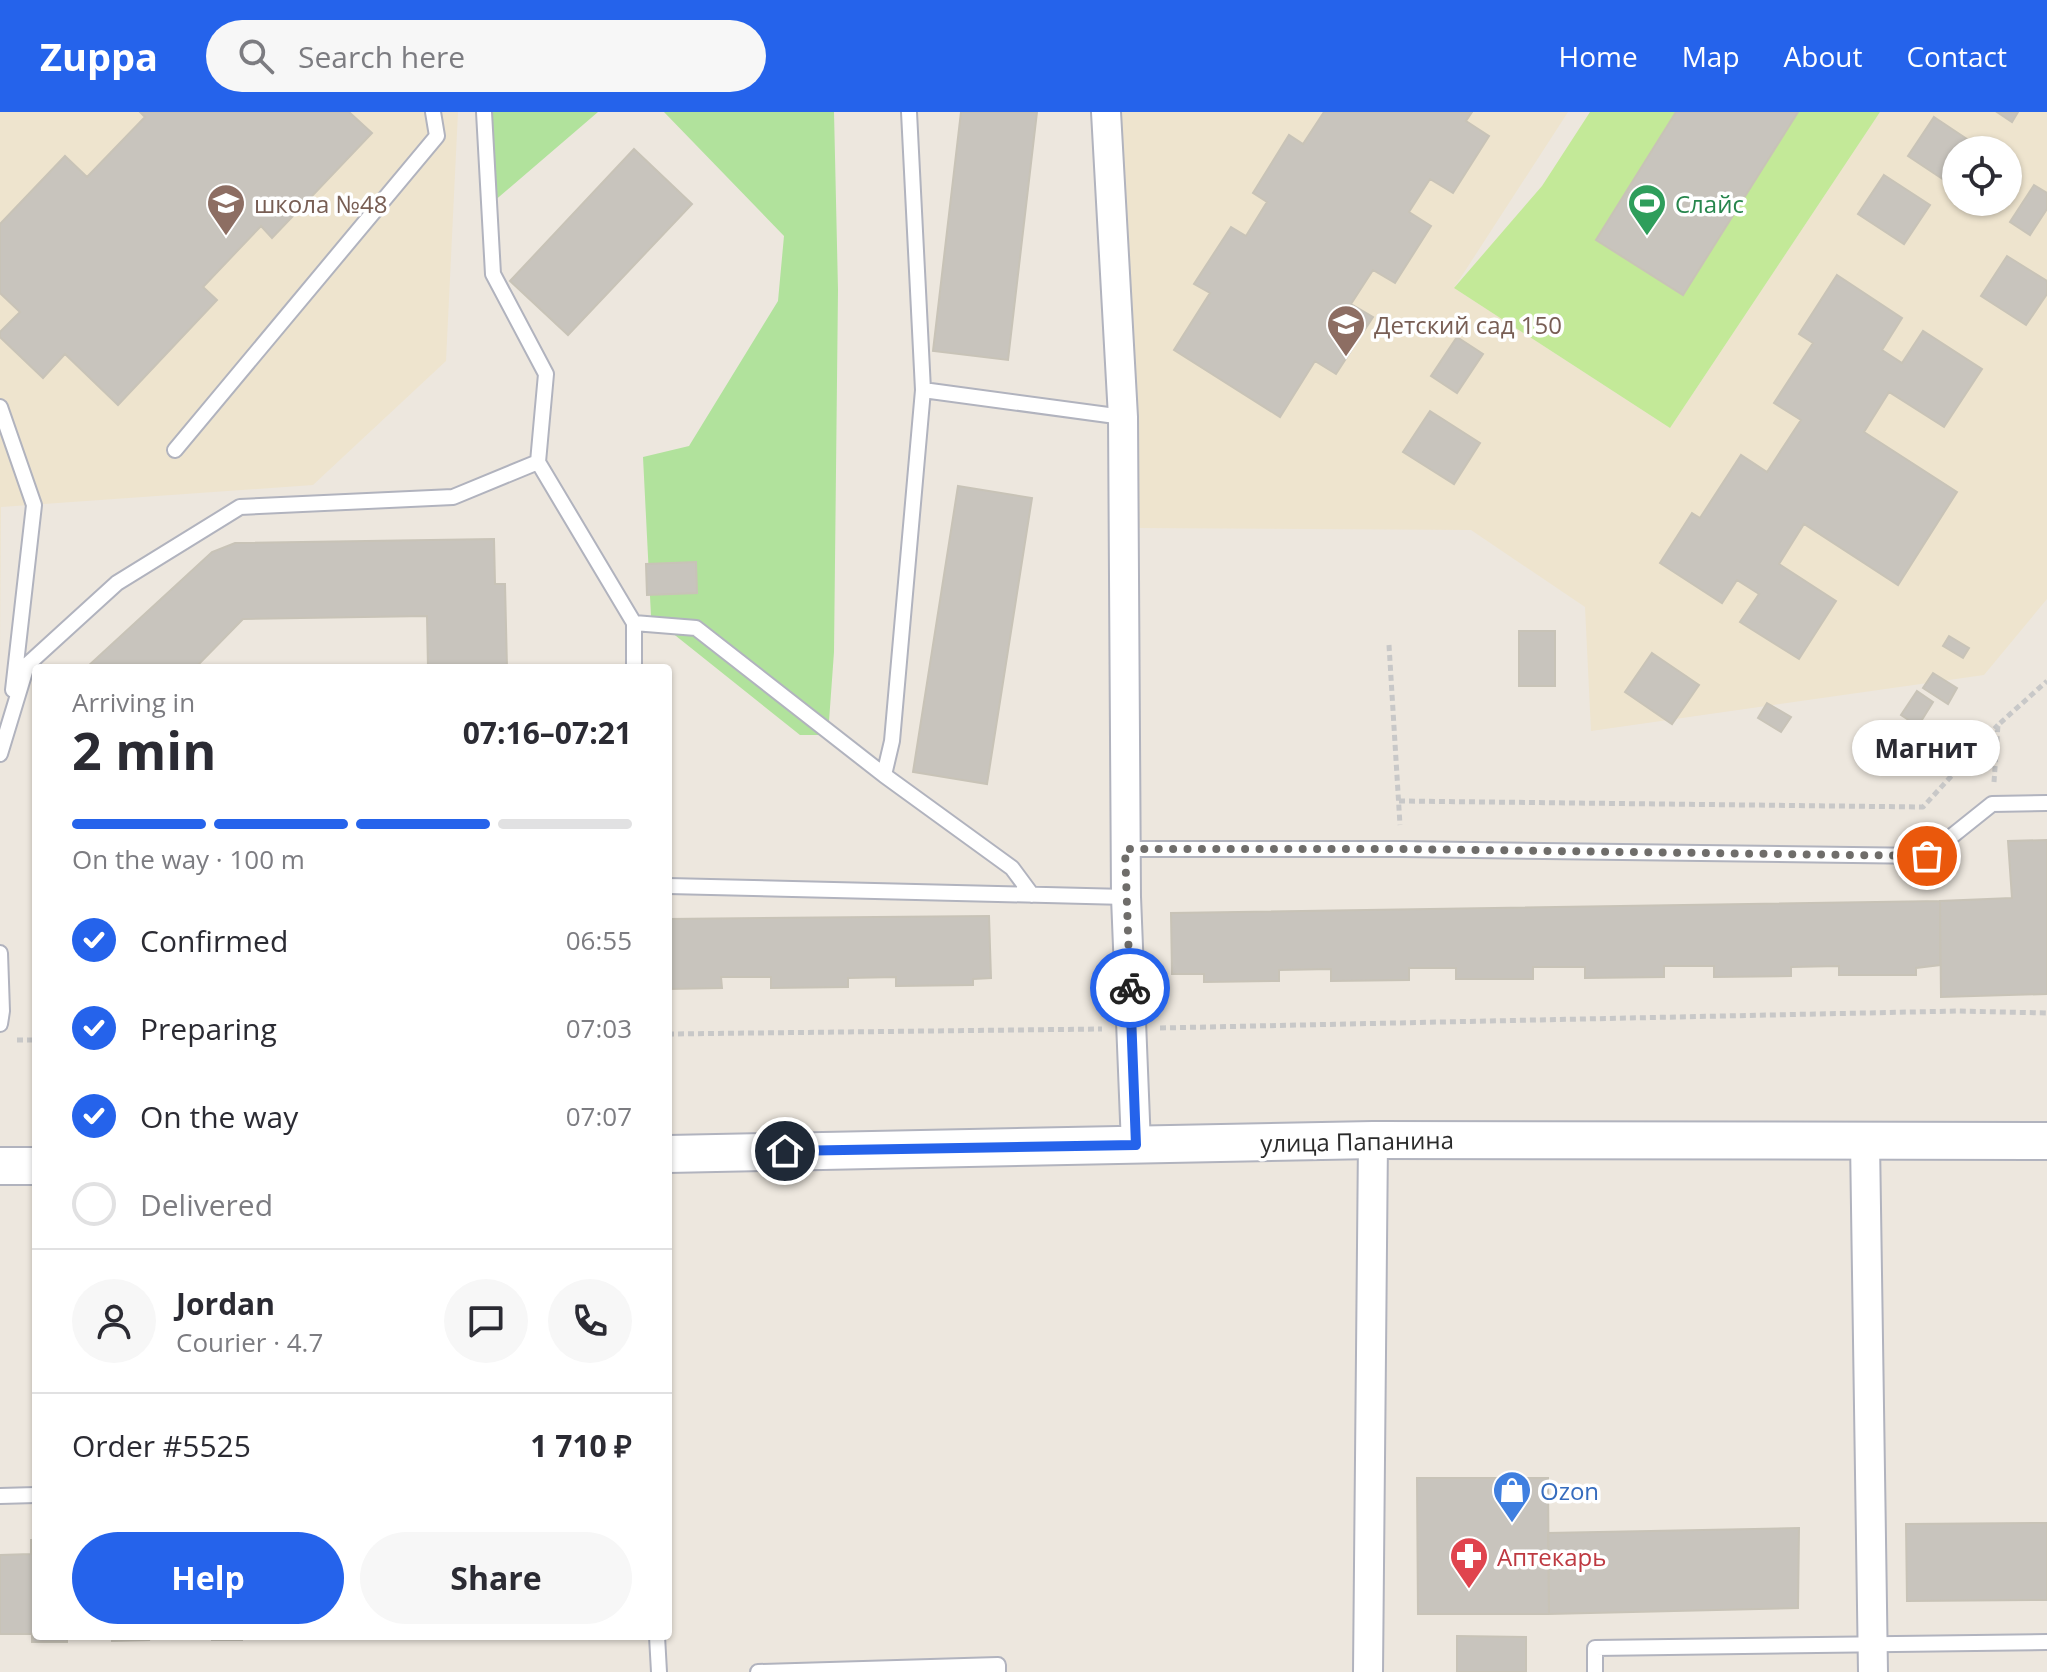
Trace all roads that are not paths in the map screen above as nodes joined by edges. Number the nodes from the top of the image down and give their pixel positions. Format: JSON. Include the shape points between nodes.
{"nodes":[{"id":1,"x":433,"y":112,"type":"edge"},
{"id":2,"x":484,"y":112,"type":"edge"},
{"id":3,"x":909,"y":112,"type":"edge"},
{"id":4,"x":1106,"y":112,"type":"edge"},
{"id":5,"x":923,"y":390,"type":"junction"},
{"id":6,"x":0,"y":407,"type":"edge"},
{"id":7,"x":1123,"y":417,"type":"junction"},
{"id":8,"x":175,"y":450,"type":"dead end"},
{"id":9,"x":538,"y":462,"type":"junction"},
{"id":10,"x":634,"y":623,"type":"junction"},
{"id":11,"x":634,"y":664,"type":"edge"},
{"id":12,"x":9,"y":727,"type":"junction"},
{"id":13,"x":0,"y":754,"type":"edge"},
{"id":14,"x":884,"y":775,"type":"junction"},
{"id":15,"x":2047,"y":803,"type":"edge"},
{"id":16,"x":1125,"y":849,"type":"junction"},
{"id":17,"x":672,"y":886,"type":"edge"},
{"id":18,"x":1032,"y":895,"type":"junction"},
{"id":19,"x":1126,"y":897,"type":"junction"},
{"id":20,"x":0,"y":953,"type":"edge"},
{"id":21,"x":0,"y":1024,"type":"edge"},
{"id":22,"x":1373,"y":1140,"type":"junction"},
{"id":23,"x":1865,"y":1141,"type":"junction"},
{"id":24,"x":2047,"y":1141,"type":"edge"},
{"id":25,"x":1136,"y":1145,"type":"junction"},
{"id":26,"x":672,"y":1154,"type":"edge"},
{"id":27,"x":0,"y":1166,"type":"edge"},
{"id":28,"x":32,"y":1166,"type":"edge"},
{"id":29,"x":32,"y":1495,"type":"edge"},
{"id":30,"x":0,"y":1496,"type":"edge"},
{"id":31,"x":657,"y":1640,"type":"edge"},
{"id":32,"x":2047,"y":1642,"type":"edge"},
{"id":33,"x":1873,"y":1658,"type":"edge"},
{"id":34,"x":659,"y":1672,"type":"edge"},
{"id":35,"x":758,"y":1672,"type":"edge"},
{"id":36,"x":998,"y":1672,"type":"edge"},
{"id":37,"x":1368,"y":1672,"type":"edge"},
{"id":38,"x":1595,"y":1672,"type":"edge"}],
"edges":[{"from":1,"to":8,"type":"lane","via":[[437,136]]},
{"from":2,"to":9,"type":"lane","via":[[493,274],[546,374]]},
{"from":3,"to":5,"type":"lane"},
{"from":4,"to":7,"type":"street"},
{"from":5,"to":7,"type":"lane"},
{"from":5,"to":14,"type":"lane","via":[[892,741]]},
{"from":6,"to":12,"type":"lane","via":[[34,505]]},
{"from":7,"to":16,"type":"street"},
{"from":9,"to":10,"type":"lane"},
{"from":9,"to":12,"type":"lane","via":[[453,497],[240,507],[117,583],[27,665]]},
{"from":10,"to":11,"type":"lane"},
{"from":10,"to":14,"type":"lane","via":[[696,628]]},
{"from":12,"to":13,"type":"lane"},
{"from":14,"to":18,"type":"lane","via":[[1012,868]]},
{"from":15,"to":16,"type":"lane","via":[[1992,804],[1927,856]]},
{"from":16,"to":19,"type":"street"},
{"from":17,"to":18,"type":"lane"},
{"from":18,"to":19,"type":"lane"},
{"from":19,"to":25,"type":"street"},
{"from":20,"to":21,"type":"lane"},
{"from":22,"to":23,"type":"street","name":"улица Папанина"},
{"from":22,"to":25,"type":"street","name":"улица Папанина"},
{"from":22,"to":37,"type":"street"},
{"from":23,"to":24,"type":"street","name":"улица Папанина"},
{"from":23,"to":33,"type":"street"},
{"from":25,"to":26,"type":"street","name":"улица Папанина"},
{"from":27,"to":28,"type":"street"},
{"from":29,"to":30,"type":"lane"},
{"from":31,"to":34,"type":"lane"},
{"from":32,"to":33,"type":"lane"},
{"from":33,"to":38,"type":"lane","via":[[1595,1648]]},
{"from":35,"to":36,"type":"lane","via":[[998,1665]]}]}
